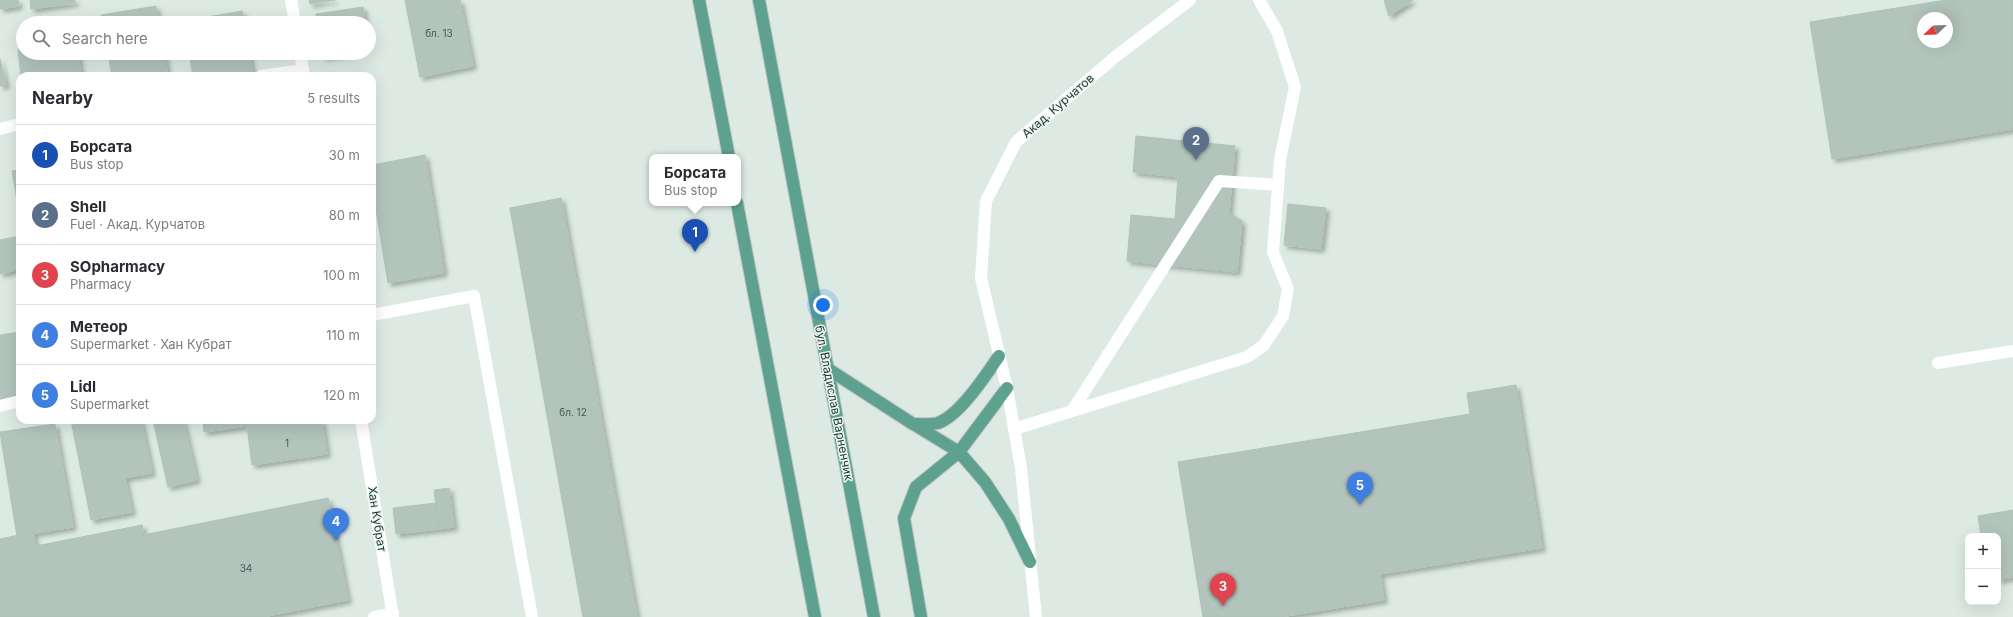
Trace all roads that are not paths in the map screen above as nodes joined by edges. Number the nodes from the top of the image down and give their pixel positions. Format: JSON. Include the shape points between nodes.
{"nodes":[{"id":1,"x":291,"y":0,"type":"edge"},
{"id":2,"x":700,"y":0,"type":"edge"},
{"id":3,"x":759,"y":0,"type":"edge"},
{"id":4,"x":1190,"y":0,"type":"edge"},
{"id":5,"x":1259,"y":0,"type":"edge"},
{"id":6,"x":294,"y":16,"type":"edge"},
{"id":7,"x":301,"y":60,"type":"edge"},
{"id":8,"x":303,"y":72,"type":"edge"},
{"id":9,"x":16,"y":125,"type":"edge"},
{"id":10,"x":0,"y":129,"type":"edge"},
{"id":11,"x":728,"y":154,"type":"edge"},
{"id":12,"x":1278,"y":185,"type":"junction"},
{"id":13,"x":738,"y":206,"type":"edge"},
{"id":14,"x":376,"y":314,"type":"edge"},
{"id":15,"x":2013,"y":351,"type":"edge"},
{"id":16,"x":999,"y":356,"type":"junction"},
{"id":17,"x":1938,"y":363,"type":"dead end"},
{"id":18,"x":828,"y":369,"type":"junction"},
{"id":19,"x":1007,"y":388,"type":"junction"},
{"id":20,"x":16,"y":402,"type":"edge"},
{"id":21,"x":0,"y":406,"type":"edge"},
{"id":22,"x":1072,"y":411,"type":"junction"},
{"id":23,"x":362,"y":424,"type":"edge"},
{"id":24,"x":913,"y":424,"type":"junction"},
{"id":25,"x":1014,"y":429,"type":"junction"},
{"id":26,"x":959,"y":452,"type":"junction"},
{"id":27,"x":1030,"y":562,"type":"junction"},
{"id":28,"x":393,"y":615,"type":"edge"},
{"id":29,"x":374,"y":617,"type":"edge"},
{"id":30,"x":532,"y":617,"type":"edge"},
{"id":31,"x":815,"y":617,"type":"edge"},
{"id":32,"x":874,"y":617,"type":"edge"},
{"id":33,"x":921,"y":617,"type":"edge"},
{"id":34,"x":1036,"y":617,"type":"edge"}],
"edges":[{"from":1,"to":6,"type":"street"},
{"from":2,"to":11,"type":"main road"},
{"from":3,"to":18,"type":"main road","name":"бул. Владислав Варненчик"},
{"from":4,"to":16,"type":"street","name":"Акад. Курчатов","via":[[1115,57],[1016,142],[986,201],[981,278]]},
{"from":5,"to":12,"type":"street","via":[[1277,31],[1295,87],[1280,160]]},
{"from":7,"to":8,"type":"street"},
{"from":9,"to":10,"type":"street"},
{"from":12,"to":22,"type":"street","via":[[1219,181]]},
{"from":12,"to":22,"type":"street","via":[[1273,252],[1288,289],[1283,316],[1264,345],[1247,357]]},
{"from":13,"to":31,"type":"main road"},
{"from":14,"to":30,"type":"street","via":[[474,296]]},
{"from":15,"to":17,"type":"street"},
{"from":16,"to":19,"type":"street","name":"Акад. Курчатов"},
{"from":16,"to":24,"type":"main road","via":[[969,397],[952,413],[939,422]]},
{"from":18,"to":24,"type":"main road"},
{"from":18,"to":32,"type":"main road","name":"бул. Владислав Варненчик"},
{"from":19,"to":25,"type":"street","name":"Акад. Курчатов"},
{"from":19,"to":26,"type":"main road"},
{"from":20,"to":21,"type":"street"},
{"from":22,"to":25,"type":"street"},
{"from":23,"to":28,"type":"street","name":"Хан Кубрат"},
{"from":24,"to":26,"type":"main road"},
{"from":25,"to":27,"type":"street","name":"Акад. Курчатов"},
{"from":26,"to":27,"type":"main road","via":[[997,500]]},
{"from":26,"to":33,"type":"main road","via":[[916,487],[904,518]]},
{"from":27,"to":34,"type":"street","name":"Акад. Курчатов"},
{"from":28,"to":29,"type":"street"}]}
